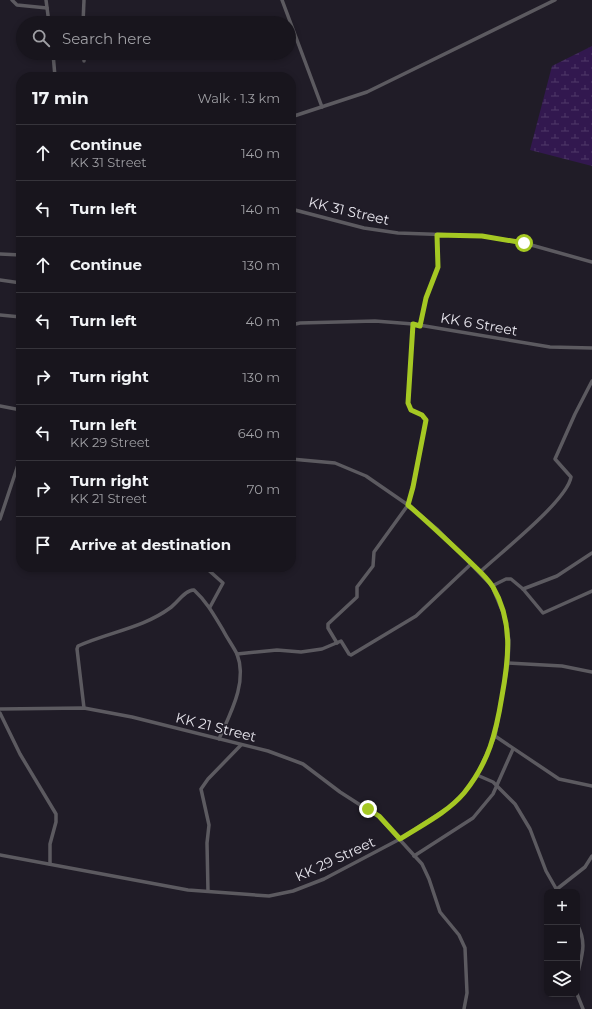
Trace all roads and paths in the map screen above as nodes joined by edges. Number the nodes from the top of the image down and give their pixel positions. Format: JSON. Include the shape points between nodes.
{"nodes":[{"id":1,"x":12,"y":0,"type":"edge"},
{"id":2,"x":46,"y":0,"type":"edge"},
{"id":3,"x":84,"y":0,"type":"edge"},
{"id":4,"x":282,"y":0,"type":"edge"},
{"id":5,"x":555,"y":0,"type":"edge"},
{"id":6,"x":47,"y":8,"type":"junction"},
{"id":7,"x":48,"y":16,"type":"edge"},
{"id":8,"x":83,"y":16,"type":"edge"},
{"id":9,"x":288,"y":16,"type":"edge"},
{"id":10,"x":296,"y":37,"type":"edge"},
{"id":11,"x":54,"y":60,"type":"edge"},
{"id":12,"x":55,"y":72,"type":"edge"},
{"id":13,"x":322,"y":107,"type":"junction"},
{"id":14,"x":296,"y":116,"type":"edge"},
{"id":15,"x":296,"y":210,"type":"edge"},
{"id":16,"x":437,"y":235,"type":"junction"},
{"id":17,"x":0,"y":254,"type":"edge"},
{"id":18,"x":16,"y":255,"type":"edge"},
{"id":19,"x":592,"y":262,"type":"edge"},
{"id":20,"x":0,"y":280,"type":"edge"},
{"id":21,"x":16,"y":282,"type":"edge"},
{"id":22,"x":0,"y":315,"type":"edge"},
{"id":23,"x":16,"y":317,"type":"edge"},
{"id":24,"x":413,"y":324,"type":"junction"},
{"id":25,"x":296,"y":325,"type":"edge"},
{"id":26,"x":420,"y":326,"type":"junction"},
{"id":27,"x":592,"y":348,"type":"edge"},
{"id":28,"x":592,"y":381,"type":"edge"},
{"id":29,"x":0,"y":406,"type":"edge"},
{"id":30,"x":16,"y":409,"type":"edge"},
{"id":31,"x":296,"y":459,"type":"edge"},
{"id":32,"x":16,"y":471,"type":"edge"},
{"id":33,"x":408,"y":505,"type":"junction"},
{"id":34,"x":0,"y":519,"type":"edge"},
{"id":35,"x":592,"y":553,"type":"edge"},
{"id":36,"x":472,"y":564,"type":"junction"},
{"id":37,"x":211,"y":572,"type":"edge"},
{"id":38,"x":480,"y":572,"type":"junction"},
{"id":39,"x":492,"y":586,"type":"junction"},
{"id":40,"x":523,"y":589,"type":"junction"},
{"id":41,"x":592,"y":591,"type":"edge"},
{"id":42,"x":210,"y":607,"type":"junction"},
{"id":43,"x":337,"y":643,"type":"junction"},
{"id":44,"x":237,"y":654,"type":"junction"},
{"id":45,"x":508,"y":663,"type":"junction"},
{"id":46,"x":592,"y":672,"type":"edge"},
{"id":47,"x":0,"y":708,"type":"edge"},
{"id":48,"x":84,"y":708,"type":"junction"},
{"id":49,"x":0,"y":713,"type":"edge"},
{"id":50,"x":495,"y":736,"type":"junction"},
{"id":51,"x":219,"y":739,"type":"junction"},
{"id":52,"x":242,"y":745,"type":"junction"},
{"id":53,"x":513,"y":749,"type":"junction"},
{"id":54,"x":477,"y":776,"type":"junction"},
{"id":55,"x":497,"y":785,"type":"junction"},
{"id":56,"x":592,"y":786,"type":"edge"},
{"id":57,"x":400,"y":839,"type":"junction"},
{"id":58,"x":0,"y":855,"type":"edge"},
{"id":59,"x":414,"y":856,"type":"junction"},
{"id":60,"x":592,"y":856,"type":"edge"},
{"id":61,"x":50,"y":864,"type":"junction"},
{"id":62,"x":556,"y":889,"type":"edge"},
{"id":63,"x":559,"y":889,"type":"edge"},
{"id":64,"x":208,"y":891,"type":"junction"},
{"id":65,"x":578,"y":925,"type":"edge"},
{"id":66,"x":580,"y":963,"type":"edge"},
{"id":67,"x":578,"y":997,"type":"edge"},
{"id":68,"x":464,"y":1009,"type":"edge"},
{"id":69,"x":582,"y":1009,"type":"edge"}],
"edges":[{"from":1,"to":6,"type":"street","via":[[17,6]]},
{"from":2,"to":6,"type":"street"},
{"from":3,"to":8,"type":"street"},
{"from":4,"to":9,"type":"street"},
{"from":5,"to":13,"type":"street","via":[[367,92]]},
{"from":6,"to":7,"type":"street"},
{"from":10,"to":13,"type":"street"},
{"from":11,"to":12,"type":"street"},
{"from":13,"to":14,"type":"street"},
{"from":15,"to":16,"type":"street","name":"KK 31 Street","via":[[364,228]]},
{"from":16,"to":19,"type":"street","name":"KK 31 Street","via":[[482,236],[524,243]]},
{"from":16,"to":26,"type":"street","via":[[438,267],[426,298]]},
{"from":17,"to":18,"type":"street"},
{"from":20,"to":21,"type":"street"},
{"from":22,"to":23,"type":"street"},
{"from":24,"to":25,"type":"street","name":"KK 6 Street","via":[[374,321]]},
{"from":24,"to":26,"type":"street","name":"KK 6 Street"},
{"from":24,"to":33,"type":"street","via":[[408,403],[411,410],[426,420]]},
{"from":26,"to":27,"type":"street","name":"KK 6 Street","via":[[550,347]]},
{"from":28,"to":38,"type":"street","via":[[555,459],[571,477],[565,492],[545,514]]},
{"from":29,"to":30,"type":"street"},
{"from":31,"to":33,"type":"street","name":"KK 29 Street","via":[[335,463],[352,469]]},
{"from":32,"to":34,"type":"street"},
{"from":33,"to":36,"type":"street","name":"KK 29 Street","via":[[437,529]]},
{"from":33,"to":43,"type":"street","via":[[374,552],[373,566],[357,587],[357,597],[328,624]]},
{"from":35,"to":40,"type":"street","via":[[557,576]]},
{"from":36,"to":38,"type":"street","name":"KK 29 Street"},
{"from":36,"to":43,"type":"street","via":[[416,616],[354,653],[349,654],[341,641]]},
{"from":37,"to":42,"type":"street","via":[[223,583]]},
{"from":38,"to":39,"type":"street","name":"KK 29 Street"},
{"from":39,"to":40,"type":"street","via":[[511,579]]},
{"from":39,"to":45,"type":"street","name":"KK 29 Street","via":[[504,615],[509,640]]},
{"from":40,"to":41,"type":"street","via":[[543,613]]},
{"from":42,"to":44,"type":"street"},
{"from":42,"to":48,"type":"street","via":[[190,589],[178,602],[147,622],[78,646]]},
{"from":43,"to":44,"type":"street","via":[[322,649],[301,652],[277,650]]},
{"from":44,"to":51,"type":"street","via":[[241,681]]},
{"from":45,"to":46,"type":"street","via":[[562,666]]},
{"from":45,"to":50,"type":"street","name":"KK 29 Street"},
{"from":47,"to":48,"type":"street","name":"KK 21 Street"},
{"from":48,"to":51,"type":"street","name":"KK 21 Street"},
{"from":49,"to":61,"type":"street","via":[[20,754],[56,814],[50,844]]},
{"from":50,"to":53,"type":"street"},
{"from":50,"to":54,"type":"street","name":"KK 29 Street"},
{"from":51,"to":52,"type":"street","name":"KK 21 Street"},
{"from":52,"to":57,"type":"street","name":"KK 21 Street","via":[[268,751],[302,764],[379,816]]},
{"from":52,"to":64,"type":"street","via":[[201,790],[209,825]]},
{"from":53,"to":55,"type":"street"},
{"from":53,"to":56,"type":"street","via":[[559,779]]},
{"from":54,"to":55,"type":"street"},
{"from":54,"to":57,"type":"street","name":"KK 29 Street","via":[[448,808]]},
{"from":55,"to":59,"type":"street","via":[[493,794],[473,818]]},
{"from":55,"to":62,"type":"street","via":[[515,804],[530,829]]},
{"from":57,"to":59,"type":"street","name":"KK 21 Street"},
{"from":57,"to":64,"type":"street","name":"KK 29 Street","via":[[324,879],[293,891],[269,896]]},
{"from":58,"to":61,"type":"street","name":"KK 29 Street"},
{"from":59,"to":68,"type":"street","name":"KK 21 Street","via":[[422,864],[429,879],[440,912],[459,935],[465,948],[467,988]]},
{"from":60,"to":63,"type":"street","via":[[585,867]]},
{"from":61,"to":64,"type":"street","name":"KK 29 Street","via":[[150,884]]},
{"from":65,"to":66,"type":"street","via":[[584,937]]},
{"from":67,"to":69,"type":"street"}]}
